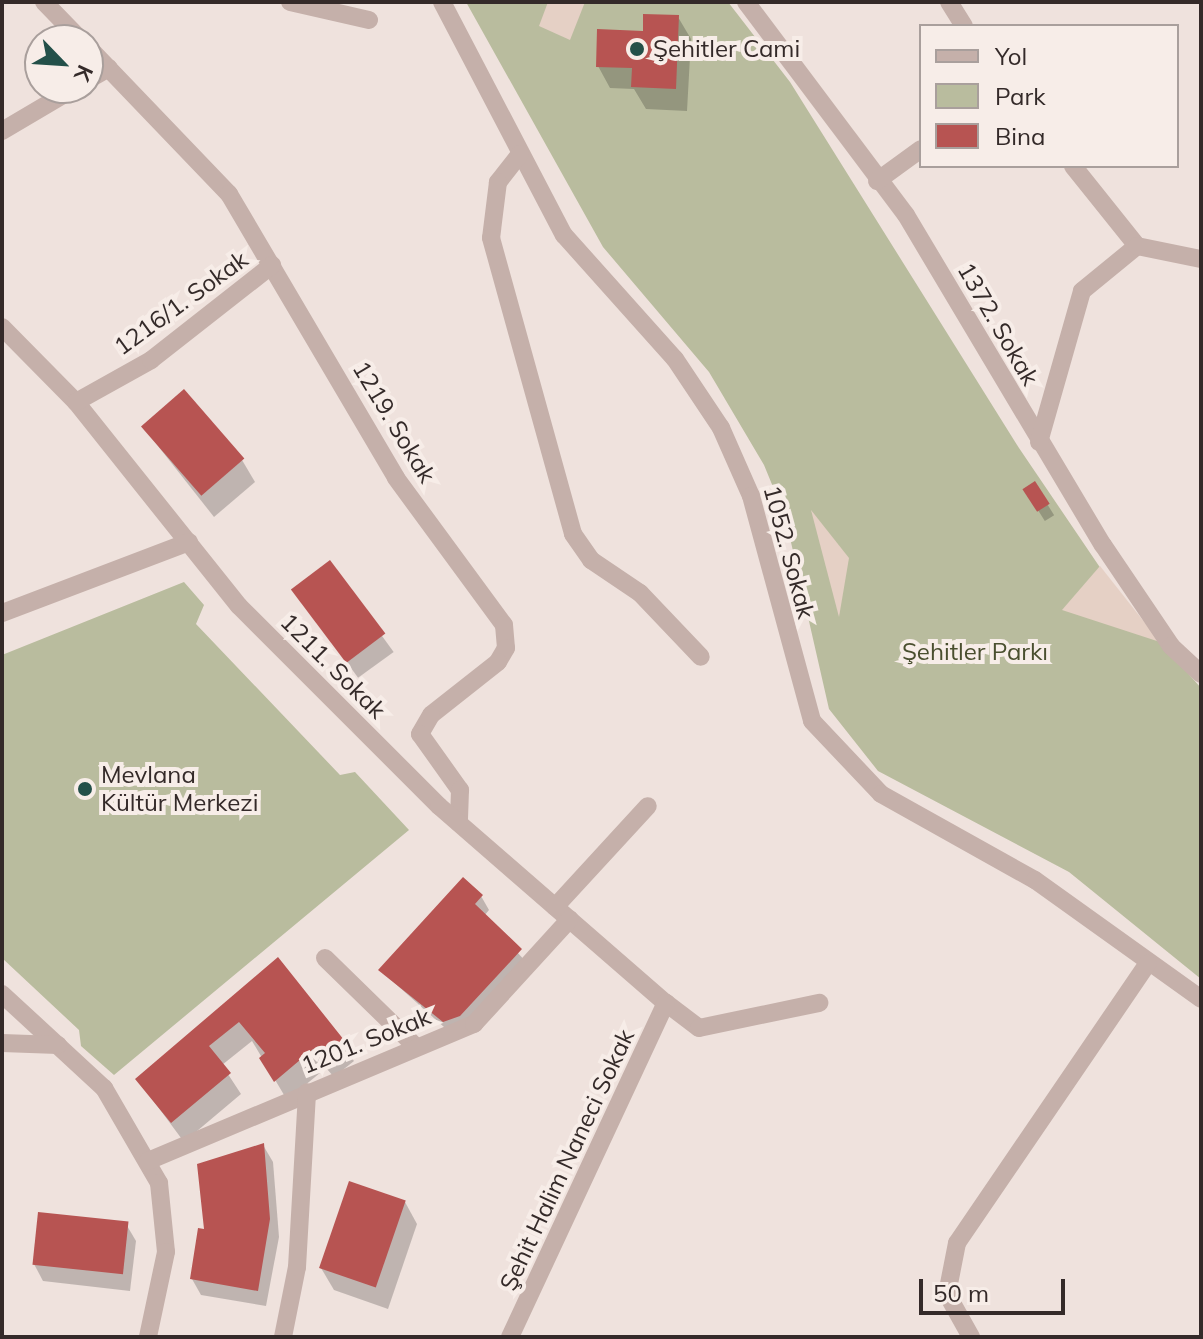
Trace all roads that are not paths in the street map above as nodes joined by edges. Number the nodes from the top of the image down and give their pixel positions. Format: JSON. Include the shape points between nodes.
{"nodes":[{"id":1,"x":44,"y":2,"type":"edge"},
{"id":2,"x":290,"y":2,"type":"edge"},
{"id":3,"x":442,"y":2,"type":"edge"},
{"id":4,"x":746,"y":2,"type":"edge"},
{"id":5,"x":949,"y":2,"type":"edge"},
{"id":6,"x":369,"y":20,"type":"dead end"},
{"id":7,"x":65,"y":24,"type":"edge"},
{"id":8,"x":963,"y":24,"type":"edge"},
{"id":9,"x":104,"y":63,"type":"edge"},
{"id":10,"x":109,"y":68,"type":"junction"},
{"id":11,"x":104,"y":71,"type":"edge"},
{"id":12,"x":48,"y":104,"type":"edge"},
{"id":13,"x":2,"y":131,"type":"edge"},
{"id":14,"x":919,"y":150,"type":"edge"},
{"id":15,"x":520,"y":154,"type":"junction"},
{"id":16,"x":1075,"y":168,"type":"edge"},
{"id":17,"x":877,"y":181,"type":"junction"},
{"id":18,"x":1137,"y":246,"type":"junction"},
{"id":19,"x":1201,"y":259,"type":"edge"},
{"id":20,"x":272,"y":265,"type":"junction"},
{"id":21,"x":2,"y":327,"type":"edge"},
{"id":22,"x":76,"y":402,"type":"junction"},
{"id":23,"x":1039,"y":442,"type":"junction"},
{"id":24,"x":189,"y":542,"type":"junction"},
{"id":25,"x":2,"y":613,"type":"edge"},
{"id":26,"x":701,"y":657,"type":"dead end"},
{"id":27,"x":1201,"y":674,"type":"edge"},
{"id":28,"x":648,"y":806,"type":"dead end"},
{"id":29,"x":459,"y":823,"type":"junction"},
{"id":30,"x":563,"y":913,"type":"junction"},
{"id":31,"x":325,"y":958,"type":"dead end"},
{"id":32,"x":1147,"y":964,"type":"junction"},
{"id":33,"x":2,"y":994,"type":"edge"},
{"id":34,"x":1201,"y":999,"type":"edge"},
{"id":35,"x":666,"y":1003,"type":"junction"},
{"id":36,"x":819,"y":1003,"type":"dead end"},
{"id":37,"x":2,"y":1043,"type":"edge"},
{"id":38,"x":58,"y":1045,"type":"junction"},
{"id":39,"x":414,"y":1045,"type":"junction"},
{"id":40,"x":307,"y":1092,"type":"junction"},
{"id":41,"x":148,"y":1161,"type":"junction"},
{"id":42,"x":148,"y":1337,"type":"edge"},
{"id":43,"x":283,"y":1337,"type":"edge"},
{"id":44,"x":510,"y":1337,"type":"edge"},
{"id":45,"x":971,"y":1337,"type":"edge"}],
"edges":[{"from":1,"to":7,"type":"street"},
{"from":2,"to":6,"type":"street"},
{"from":3,"to":15,"type":"street","name":"1052. Sokak"},
{"from":4,"to":17,"type":"street","name":"1372. Sokak"},
{"from":5,"to":8,"type":"street"},
{"from":9,"to":10,"type":"street","name":"1219. Sokak"},
{"from":10,"to":11,"type":"street"},
{"from":10,"to":20,"type":"street","name":"1219. Sokak","via":[[229,194]]},
{"from":12,"to":13,"type":"street"},
{"from":14,"to":17,"type":"street"},
{"from":15,"to":26,"type":"street","via":[[498,182],[491,238],[547,418],[570,526],[591,560],[640,593]]},
{"from":15,"to":32,"type":"street","name":"1052. Sokak","via":[[564,235],[675,359],[721,428],[751,496],[812,721],[881,794],[1035,880]]},
{"from":16,"to":18,"type":"street"},
{"from":17,"to":23,"type":"street","name":"1372. Sokak","via":[[906,215]]},
{"from":18,"to":19,"type":"street"},
{"from":18,"to":23,"type":"street","via":[[1082,291]]},
{"from":20,"to":22,"type":"street","name":"1216/1. Sokak","via":[[151,360]]},
{"from":20,"to":29,"type":"street","name":"1219. Sokak","via":[[396,478],[507,634],[498,662],[431,715],[420,734],[460,790]]},
{"from":21,"to":22,"type":"street","name":"1211. Sokak"},
{"from":22,"to":24,"type":"street","name":"1211. Sokak"},
{"from":23,"to":27,"type":"street","name":"1372. Sokak","via":[[1171,646]]},
{"from":24,"to":25,"type":"street"},
{"from":24,"to":29,"type":"street","name":"1211. Sokak","via":[[239,606]]},
{"from":28,"to":30,"type":"street","name":"1201. Sokak"},
{"from":29,"to":30,"type":"street","name":"1211. Sokak"},
{"from":30,"to":35,"type":"street","name":"1211. Sokak"},
{"from":30,"to":39,"type":"street","name":"1201. Sokak","via":[[474,1024]]},
{"from":31,"to":39,"type":"street"},
{"from":32,"to":34,"type":"street","name":"1052. Sokak"},
{"from":32,"to":45,"type":"street","via":[[957,1243],[947,1294]]},
{"from":33,"to":38,"type":"street"},
{"from":35,"to":36,"type":"street","name":"1211. Sokak","via":[[699,1028]]},
{"from":35,"to":44,"type":"street","name":"Şehit Halim Naneci Sokak"},
{"from":37,"to":38,"type":"street"},
{"from":38,"to":41,"type":"street","via":[[104,1088]]},
{"from":39,"to":40,"type":"street","name":"1201. Sokak"},
{"from":40,"to":41,"type":"street","name":"1201. Sokak"},
{"from":40,"to":43,"type":"street","via":[[297,1267]]},
{"from":41,"to":42,"type":"street","via":[[159,1183],[166,1252]]}]}
